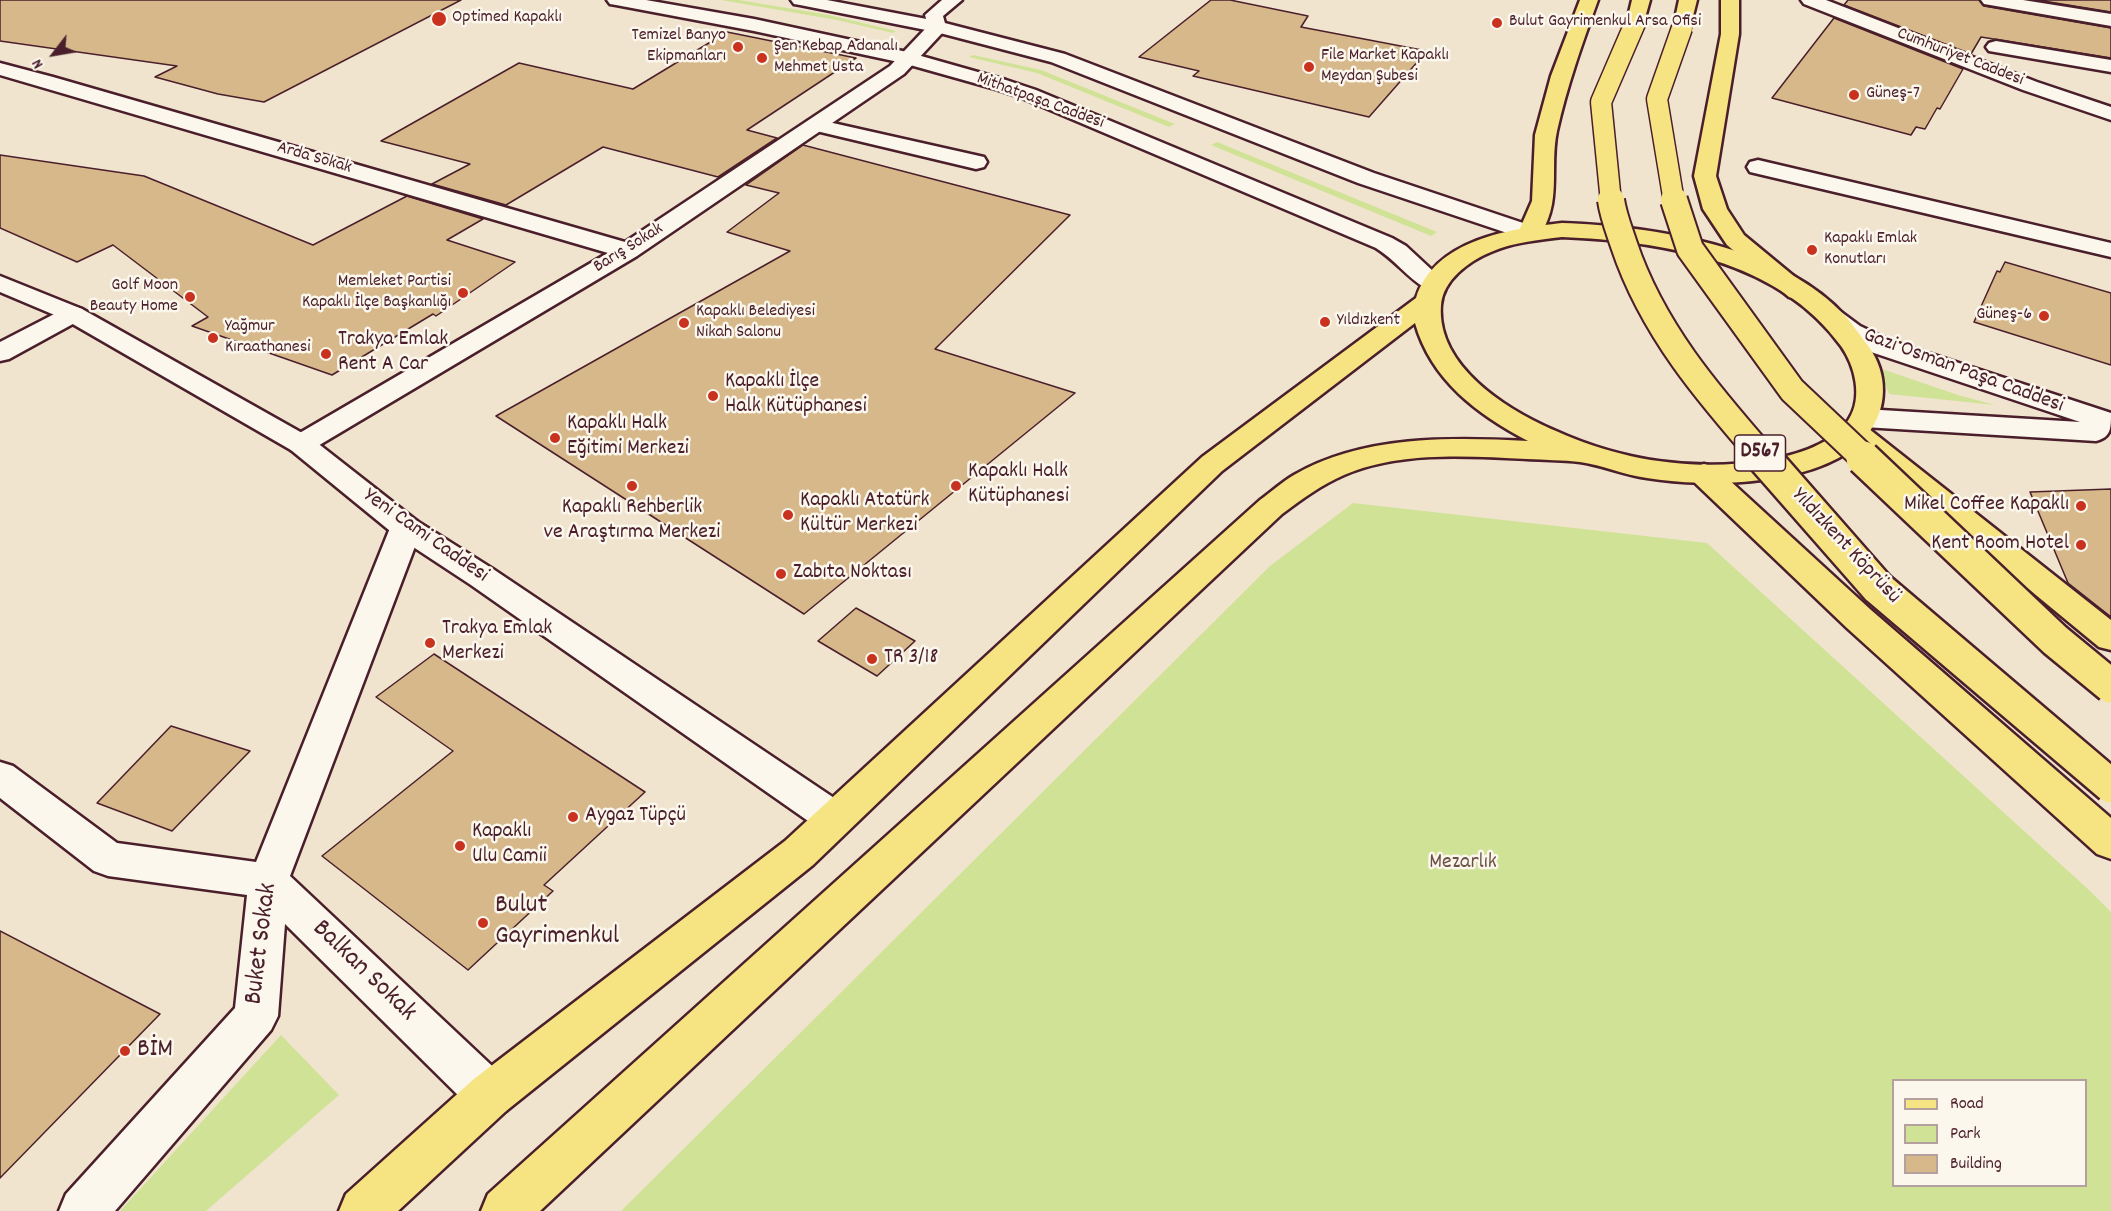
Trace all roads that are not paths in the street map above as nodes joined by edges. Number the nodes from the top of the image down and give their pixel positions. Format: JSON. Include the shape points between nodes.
{"nodes":[{"id":1,"x":616,"y":0,"type":"edge"},
{"id":2,"x":800,"y":0,"type":"edge"},
{"id":3,"x":953,"y":0,"type":"edge"},
{"id":4,"x":1590,"y":0,"type":"edge"},
{"id":5,"x":1688,"y":0,"type":"edge"},
{"id":6,"x":1730,"y":0,"type":"edge"},
{"id":7,"x":1810,"y":0,"type":"edge"},
{"id":8,"x":1990,"y":0,"type":"edge"},
{"id":9,"x":1638,"y":10,"type":"edge"},
{"id":10,"x":2111,"y":20,"type":"edge"},
{"id":11,"x":937,"y":27,"type":"junction"},
{"id":12,"x":1996,"y":47,"type":"dead end"},
{"id":13,"x":907,"y":58,"type":"junction"},
{"id":14,"x":2111,"y":66,"type":"edge"},
{"id":15,"x":0,"y":69,"type":"edge"},
{"id":16,"x":2111,"y":114,"type":"edge"},
{"id":17,"x":815,"y":125,"type":"junction"},
{"id":18,"x":976,"y":162,"type":"dead end"},
{"id":19,"x":1758,"y":167,"type":"dead end"},
{"id":20,"x":1530,"y":234,"type":"junction"},
{"id":21,"x":2111,"y":250,"type":"edge"},
{"id":22,"x":628,"y":251,"type":"junction"},
{"id":23,"x":0,"y":283,"type":"edge"},
{"id":24,"x":1798,"y":292,"type":"junction"},
{"id":25,"x":1431,"y":293,"type":"junction"},
{"id":26,"x":1821,"y":309,"type":"junction"},
{"id":27,"x":73,"y":314,"type":"junction"},
{"id":28,"x":0,"y":353,"type":"edge"},
{"id":29,"x":2111,"y":423,"type":"edge"},
{"id":30,"x":1859,"y":425,"type":"junction"},
{"id":31,"x":2111,"y":433,"type":"edge"},
{"id":32,"x":301,"y":444,"type":"junction"},
{"id":33,"x":1586,"y":453,"type":"junction"},
{"id":34,"x":1704,"y":474,"type":"junction"},
{"id":35,"x":406,"y":528,"type":"junction"},
{"id":36,"x":2111,"y":638,"type":"edge"},
{"id":37,"x":2111,"y":686,"type":"edge"},
{"id":38,"x":0,"y":777,"type":"edge"},
{"id":39,"x":2111,"y":786,"type":"edge"},
{"id":40,"x":835,"y":819,"type":"junction"},
{"id":41,"x":2111,"y":842,"type":"edge"},
{"id":42,"x":268,"y":881,"type":"junction"},
{"id":43,"x":490,"y":1095,"type":"junction"},
{"id":44,"x":83,"y":1211,"type":"edge"},
{"id":45,"x":363,"y":1211,"type":"edge"},
{"id":46,"x":505,"y":1211,"type":"edge"}],
"edges":[{"from":1,"to":13,"type":"street","name":"Mithatpaşa Caddesi"},
{"from":2,"to":11,"type":"street","name":"Mithatpaşa Caddesi"},
{"from":3,"to":11,"type":"street","name":"Barış Sokak","via":[[934,15]]},
{"from":4,"to":20,"type":"main road","via":[[1561,76],[1546,135],[1543,201]]},
{"from":5,"to":37,"type":"main road","bridge":true,"via":[[1657,99],[1675,209],[1690,249],[1792,390],[2055,640]]},
{"from":6,"to":24,"type":"main road","via":[[1730,34],[1705,176],[1715,209],[1735,240]]},
{"from":7,"to":16,"type":"street","name":"Cumhuriyet Caddesi"},
{"from":8,"to":10,"type":"street"},
{"from":9,"to":39,"type":"main road","name":"Yıldızkent Köprüsü","number":"D567","bridge":true,"via":[[1601,102],[1612,208],[1633,272],[1661,328],[1707,393],[1878,588]]},
{"from":11,"to":13,"type":"street","name":"Barış Sokak"},
{"from":11,"to":20,"type":"street","name":"Mithatpaşa Caddesi","via":[[1058,58],[1366,178]]},
{"from":12,"to":14,"type":"street"},
{"from":13,"to":17,"type":"street","name":"Barış Sokak","via":[[897,70]]},
{"from":13,"to":25,"type":"street","name":"Mithatpaşa Caddesi","via":[[1029,94],[1357,232],[1397,251]]},
{"from":15,"to":22,"type":"street","name":"Arda Sokak"},
{"from":17,"to":18,"type":"street"},
{"from":17,"to":22,"type":"street","name":"Barış Sokak"},
{"from":19,"to":21,"type":"street"},
{"from":20,"to":24,"type":"main road","via":[[1595,230],[1666,239],[1736,260]]},
{"from":20,"to":25,"type":"main road","via":[[1472,252],[1450,266]]},
{"from":22,"to":32,"type":"street","name":"Barış Sokak"},
{"from":23,"to":27,"type":"street","name":"Yeni Cami Caddesi"},
{"from":24,"to":26,"type":"main road"},
{"from":25,"to":33,"type":"main road","via":[[1426,320],[1431,340],[1460,382],[1513,422]]},
{"from":25,"to":40,"type":"main road","via":[[1212,464]]},
{"from":26,"to":29,"type":"street","name":"Gazi Osman Paşa Caddesi","via":[[1851,332],[1880,346]]},
{"from":26,"to":30,"type":"main road","via":[[1847,334],[1864,362],[1870,398]]},
{"from":27,"to":28,"type":"street"},
{"from":27,"to":32,"type":"street","name":"Yeni Cami Caddesi"},
{"from":30,"to":31,"type":"street","name":"Gazi Osman Paşa Caddesi"},
{"from":30,"to":34,"type":"main road","via":[[1839,444],[1796,464],[1768,471]]},
{"from":30,"to":36,"type":"main road"},
{"from":32,"to":35,"type":"street","name":"Yeni Cami Caddesi"},
{"from":33,"to":34,"type":"main road","via":[[1634,466]]},
{"from":33,"to":46,"type":"main road","via":[[1419,450],[1352,463],[1306,482],[1271,507]]},
{"from":34,"to":41,"type":"main road"},
{"from":35,"to":40,"type":"street","name":"Yeni Cami Caddesi"},
{"from":35,"to":42,"type":"street","name":"Buket Sokak"},
{"from":38,"to":42,"type":"street","via":[[108,859]]},
{"from":40,"to":43,"type":"main road","via":[[799,853]]},
{"from":42,"to":43,"type":"street","name":"Balkan Sokak"},
{"from":42,"to":44,"type":"street","name":"Buket Sokak","via":[[256,1016]]},
{"from":43,"to":45,"type":"main road"}]}
